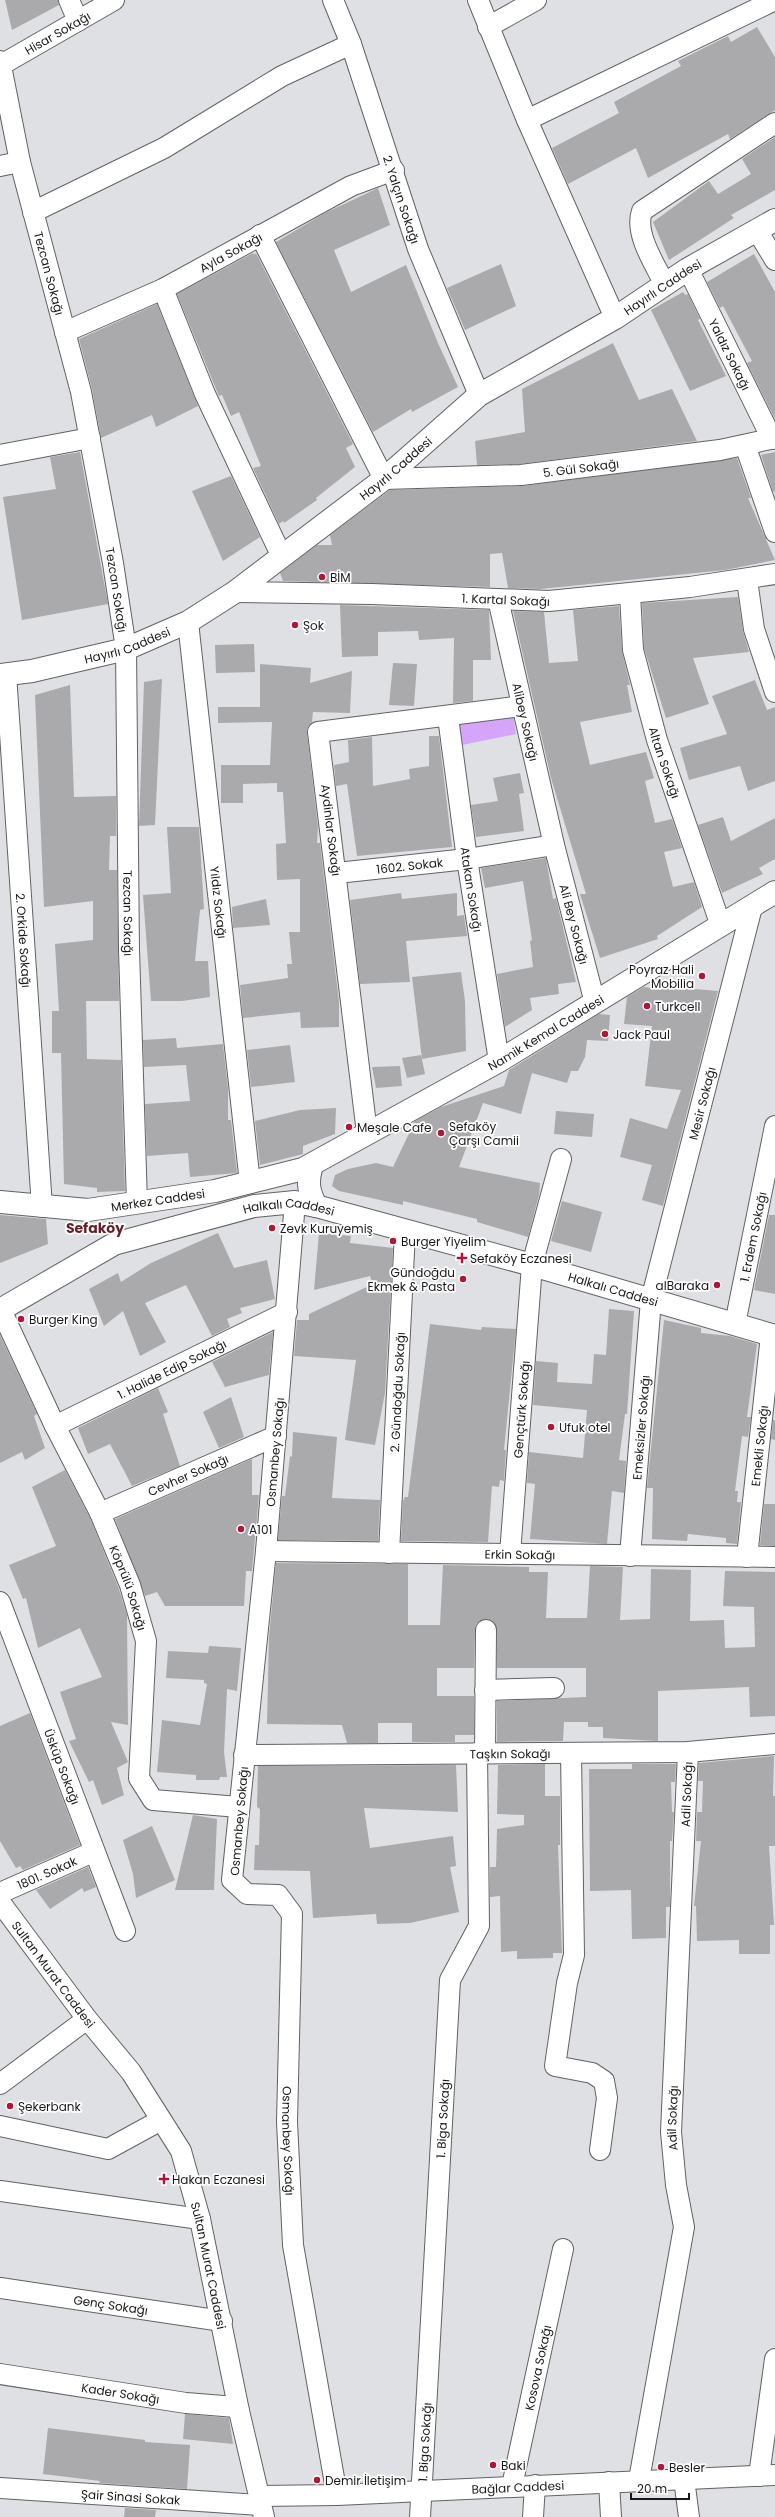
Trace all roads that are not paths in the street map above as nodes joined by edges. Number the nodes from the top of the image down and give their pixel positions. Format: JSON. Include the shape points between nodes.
{"nodes":[{"id":1,"x":69,"y":0,"type":"edge"},
{"id":2,"x":114,"y":0,"type":"edge"},
{"id":3,"x":333,"y":0,"type":"edge"},
{"id":4,"x":478,"y":0,"type":"edge"},
{"id":5,"x":536,"y":0,"type":"edge"},
{"id":6,"x":773,"y":7,"type":"edge"},
{"id":7,"x":78,"y":21,"type":"junction"},
{"id":8,"x":488,"y":27,"type":"junction"},
{"id":9,"x":351,"y":44,"type":"junction"},
{"id":10,"x":0,"y":63,"type":"edge"},
{"id":11,"x":527,"y":120,"type":"junction"},
{"id":12,"x":775,"y":123,"type":"edge"},
{"id":13,"x":20,"y":162,"type":"junction"},
{"id":14,"x":0,"y":166,"type":"edge"},
{"id":15,"x":394,"y":170,"type":"junction"},
{"id":16,"x":33,"y":212,"type":"junction"},
{"id":17,"x":767,"y":226,"type":"edge"},
{"id":18,"x":260,"y":235,"type":"junction"},
{"id":19,"x":775,"y":260,"type":"edge"},
{"id":20,"x":688,"y":269,"type":"junction"},
{"id":21,"x":665,"y":285,"type":"junction"},
{"id":22,"x":163,"y":289,"type":"junction"},
{"id":23,"x":615,"y":318,"type":"junction"},
{"id":24,"x":65,"y":332,"type":"junction"},
{"id":25,"x":479,"y":395,"type":"junction"},
{"id":26,"x":90,"y":438,"type":"junction"},
{"id":27,"x":774,"y":438,"type":"edge"},
{"id":28,"x":745,"y":445,"type":"junction"},
{"id":29,"x":0,"y":454,"type":"edge"},
{"id":30,"x":384,"y":479,"type":"junction"},
{"id":31,"x":775,"y":532,"type":"edge"},
{"id":32,"x":282,"y":557,"type":"junction"},
{"id":33,"x":775,"y":574,"type":"edge"},
{"id":34,"x":747,"y":580,"type":"junction"},
{"id":35,"x":235,"y":592,"type":"junction"},
{"id":36,"x":630,"y":594,"type":"junction"},
{"id":37,"x":498,"y":599,"type":"junction"},
{"id":38,"x":188,"y":622,"type":"junction"},
{"id":39,"x":126,"y":649,"type":"junction"},
{"id":40,"x":3,"y":675,"type":"edge"},
{"id":41,"x":775,"y":692,"type":"edge"},
{"id":42,"x":522,"y":706,"type":"junction"},
{"id":43,"x":448,"y":717,"type":"junction"},
{"id":44,"x":554,"y":845,"type":"junction"},
{"id":45,"x":467,"y":859,"type":"junction"},
{"id":46,"x":337,"y":873,"type":"junction"},
{"id":47,"x":775,"y":892,"type":"edge"},
{"id":48,"x":752,"y":908,"type":"junction"},
{"id":49,"x":721,"y":926,"type":"junction"},
{"id":50,"x":594,"y":1003,"type":"junction"},
{"id":51,"x":499,"y":1061,"type":"junction"},
{"id":52,"x":775,"y":1126,"type":"edge"},
{"id":53,"x":367,"y":1133,"type":"junction"},
{"id":54,"x":561,"y":1159,"type":"dead end"},
{"id":55,"x":312,"y":1165,"type":"junction"},
{"id":56,"x":250,"y":1183,"type":"junction"},
{"id":57,"x":0,"y":1202,"type":"edge"},
{"id":58,"x":295,"y":1202,"type":"junction"},
{"id":59,"x":137,"y":1203,"type":"junction"},
{"id":60,"x":42,"y":1206,"type":"junction"},
{"id":61,"x":316,"y":1206,"type":"junction"},
{"id":62,"x":405,"y":1232,"type":"junction"},
{"id":63,"x":532,"y":1265,"type":"junction"},
{"id":64,"x":651,"y":1300,"type":"junction"},
{"id":65,"x":1,"y":1310,"type":"edge"},
{"id":66,"x":288,"y":1312,"type":"junction"},
{"id":67,"x":736,"y":1324,"type":"junction"},
{"id":68,"x":773,"y":1335,"type":"edge"},
{"id":69,"x":55,"y":1426,"type":"junction"},
{"id":70,"x":276,"y":1436,"type":"junction"},
{"id":71,"x":100,"y":1513,"type":"junction"},
{"id":72,"x":266,"y":1551,"type":"junction"},
{"id":73,"x":389,"y":1553,"type":"junction"},
{"id":74,"x":510,"y":1554,"type":"junction"},
{"id":75,"x":630,"y":1556,"type":"junction"},
{"id":76,"x":747,"y":1557,"type":"junction"},
{"id":77,"x":775,"y":1558,"type":"edge"},
{"id":78,"x":0,"y":1602,"type":"edge"},
{"id":79,"x":486,"y":1630,"type":"dead end"},
{"id":80,"x":554,"y":1688,"type":"dead end"},
{"id":81,"x":485,"y":1690,"type":"junction"},
{"id":82,"x":775,"y":1744,"type":"edge"},
{"id":83,"x":688,"y":1752,"type":"junction"},
{"id":84,"x":481,"y":1753,"type":"junction"},
{"id":85,"x":571,"y":1753,"type":"junction"},
{"id":86,"x":244,"y":1756,"type":"junction"},
{"id":87,"x":239,"y":1807,"type":"junction"},
{"id":88,"x":93,"y":1852,"type":"junction"},
{"id":89,"x":0,"y":1893,"type":"edge"},
{"id":90,"x":0,"y":1902,"type":"edge"},
{"id":91,"x":125,"y":1932,"type":"dead end"},
{"id":92,"x":87,"y":2019,"type":"junction"},
{"id":93,"x":0,"y":2084,"type":"edge"},
{"id":94,"x":161,"y":2120,"type":"junction"},
{"id":95,"x":0,"y":2126,"type":"edge"},
{"id":96,"x":600,"y":2150,"type":"dead end"},
{"id":97,"x":0,"y":2191,"type":"edge"},
{"id":98,"x":200,"y":2219,"type":"junction"},
{"id":99,"x":563,"y":2249,"type":"dead end"},
{"id":100,"x":0,"y":2288,"type":"edge"},
{"id":101,"x":222,"y":2321,"type":"junction"},
{"id":102,"x":775,"y":2359,"type":"edge"},
{"id":103,"x":0,"y":2374,"type":"edge"},
{"id":104,"x":239,"y":2411,"type":"junction"},
{"id":105,"x":767,"y":2475,"type":"edge"},
{"id":106,"x":684,"y":2479,"type":"junction"},
{"id":107,"x":639,"y":2480,"type":"junction"},
{"id":108,"x":609,"y":2482,"type":"junction"},
{"id":109,"x":536,"y":2485,"type":"junction"},
{"id":110,"x":512,"y":2486,"type":"junction"},
{"id":111,"x":0,"y":2488,"type":"edge"},
{"id":112,"x":421,"y":2491,"type":"junction"},
{"id":113,"x":337,"y":2495,"type":"junction"},
{"id":114,"x":262,"y":2506,"type":"edge"},
{"id":115,"x":420,"y":2517,"type":"edge"},
{"id":116,"x":533,"y":2517,"type":"edge"},
{"id":117,"x":611,"y":2517,"type":"edge"},
{"id":118,"x":689,"y":2517,"type":"edge"}],
"edges":[{"from":1,"to":7,"type":"street"},
{"from":2,"to":7,"type":"street","name":"Hisar Sokağı"},
{"from":3,"to":9,"type":"street","name":"2. Yalçın Sokağı"},
{"from":4,"to":8,"type":"street"},
{"from":5,"to":8,"type":"street"},
{"from":6,"to":11,"type":"street"},
{"from":7,"to":10,"type":"street","name":"Hisar Sokağı"},
{"from":8,"to":11,"type":"street"},
{"from":9,"to":15,"type":"street","name":"2. Yalçın Sokağı"},
{"from":9,"to":16,"type":"street","via":[[282,76],[164,148]]},
{"from":10,"to":13,"type":"street","name":"Tezcan Sokağı"},
{"from":11,"to":23,"type":"street"},
{"from":12,"to":21,"type":"street","via":[[642,212],[641,230]]},
{"from":13,"to":14,"type":"street"},
{"from":13,"to":16,"type":"street","name":"Tezcan Sokağı"},
{"from":15,"to":18,"type":"street","name":"Ayla Sokağı","via":[[351,186]]},
{"from":15,"to":25,"type":"street","name":"2. Yalçın Sokağı","via":[[418,249]]},
{"from":16,"to":24,"type":"street","name":"Tezcan Sokağı"},
{"from":17,"to":19,"type":"street"},
{"from":17,"to":20,"type":"main road","name":"Hayırlı Caddesi"},
{"from":18,"to":22,"type":"street","name":"Ayla Sokağı"},
{"from":18,"to":30,"type":"street"},
{"from":20,"to":21,"type":"main road","name":"Hayırlı Caddesi"},
{"from":20,"to":27,"type":"street","name":"Yaldız Sokağı"},
{"from":21,"to":23,"type":"main road","name":"Hayırlı Caddesi"},
{"from":22,"to":24,"type":"street","name":"Ayla Sokağı"},
{"from":22,"to":32,"type":"street","via":[[205,394]]},
{"from":23,"to":25,"type":"main road","name":"Hayırlı Caddesi"},
{"from":24,"to":26,"type":"street","name":"Tezcan Sokağı"},
{"from":25,"to":30,"type":"main road","name":"Hayırlı Caddesi"},
{"from":26,"to":29,"type":"street"},
{"from":26,"to":39,"type":"street","name":"Tezcan Sokağı","via":[[114,563]]},
{"from":27,"to":28,"type":"street","name":"5. Gül Sokağı"},
{"from":28,"to":30,"type":"street","name":"5. Gül Sokağı","via":[[521,475]]},
{"from":28,"to":31,"type":"street"},
{"from":30,"to":32,"type":"main road","name":"Hayırlı Caddesi"},
{"from":32,"to":35,"type":"main road","name":"Hayırlı Caddesi"},
{"from":33,"to":34,"type":"street","name":"1. Kartal Sokağı"},
{"from":34,"to":36,"type":"street","name":"1. Kartal Sokağı"},
{"from":34,"to":41,"type":"street","via":[[754,629]]},
{"from":35,"to":37,"type":"street","name":"1. Kartal Sokağı"},
{"from":35,"to":38,"type":"main road","name":"Hayırlı Caddesi"},
{"from":36,"to":37,"type":"street","name":"1. Kartal Sokağı","via":[[549,601]]},
{"from":36,"to":49,"type":"street","name":"Altan Sokağı","via":[[633,650],[657,740]]},
{"from":37,"to":42,"type":"street","name":"Alibey Sokağı"},
{"from":38,"to":39,"type":"main road","name":"Hayırlı Caddesi"},
{"from":38,"to":56,"type":"street","name":"Yıldız Sokağı"},
{"from":39,"to":40,"type":"main road","name":"Hayırlı Caddesi"},
{"from":39,"to":59,"type":"street","name":"Tezcan Sokağı","via":[[129,950]]},
{"from":40,"to":60,"type":"street","name":"2. Orkide Sokağı"},
{"from":42,"to":43,"type":"street","name":"Aydinlar Sokağı"},
{"from":42,"to":44,"type":"street","name":"Alibey Sokağı"},
{"from":43,"to":45,"type":"street","name":"Atakan Sokağı"},
{"from":43,"to":46,"type":"street","name":"Aydinlar Sokağı","via":[[318,732]]},
{"from":44,"to":45,"type":"street","name":"1602. Sokak"},
{"from":44,"to":50,"type":"street","name":"Ali Bey Sokağı"},
{"from":45,"to":46,"type":"street","name":"1602. Sokak"},
{"from":45,"to":51,"type":"street","name":"Atakan Sokağı"},
{"from":46,"to":53,"type":"street","name":"Aydinlar Sokağı"},
{"from":47,"to":48,"type":"main road","name":"Namik Kemal Caddesi"},
{"from":48,"to":49,"type":"main road","name":"Namik Kemal Caddesi"},
{"from":48,"to":64,"type":"street","name":"Mesir Sokağı"},
{"from":49,"to":50,"type":"main road","name":"Namik Kemal Caddesi"},
{"from":50,"to":51,"type":"main road","name":"Namik Kemal Caddesi"},
{"from":51,"to":53,"type":"main road","name":"Namik Kemal Caddesi"},
{"from":52,"to":67,"type":"street","name":"1. Erdem Sokağı"},
{"from":53,"to":55,"type":"main road","name":"Namik Kemal Caddesi"},
{"from":54,"to":63,"type":"street","name":"Gençtürk Sokağı"},
{"from":55,"to":56,"type":"main road","name":"Merkez Caddesi"},
{"from":55,"to":61,"type":"main road","via":[[308,1180],[309,1191]]},
{"from":56,"to":59,"type":"main road","name":"Merkez Caddesi"},
{"from":57,"to":60,"type":"main road","name":"Merkez Caddesi"},
{"from":58,"to":61,"type":"main road","name":"Halkalı Caddesi"},
{"from":58,"to":65,"type":"main road","name":"Halkalı Caddesi","via":[[254,1206],[114,1244]]},
{"from":58,"to":66,"type":"street","name":"Osmanbey Sokağı"},
{"from":59,"to":60,"type":"main road","name":"Merkez Caddesi","via":[[88,1210]]},
{"from":61,"to":62,"type":"main road","name":"Halkalı Caddesi"},
{"from":62,"to":63,"type":"main road","name":"Halkalı Caddesi"},
{"from":62,"to":73,"type":"street","name":"2. Gündoğdu Sokağı"},
{"from":63,"to":64,"type":"main road","name":"Halkalı Caddesi"},
{"from":63,"to":74,"type":"street","name":"Gençtürk Sokağı"},
{"from":64,"to":67,"type":"main road","name":"Halkalı Caddesi"},
{"from":64,"to":75,"type":"street","name":"Emeksizler Sokağı"},
{"from":65,"to":69,"type":"street","name":"Köprülü Sokağı"},
{"from":66,"to":69,"type":"street","name":"1. Halide Edip Sokağı"},
{"from":66,"to":70,"type":"street","name":"Osmanbey Sokağı"},
{"from":67,"to":68,"type":"main road","name":"Halkalı Caddesi"},
{"from":68,"to":76,"type":"street","name":"Emekli Sokağı"},
{"from":69,"to":71,"type":"street","name":"Köprülü Sokağı"},
{"from":70,"to":71,"type":"street","name":"Cevher Sokağı"},
{"from":70,"to":72,"type":"street","name":"Osmanbey Sokağı"},
{"from":71,"to":87,"type":"street","name":"Köprülü Sokağı","via":[[130,1585],[146,1640],[139,1778],[153,1800]]},
{"from":72,"to":73,"type":"street","name":"Erkin Sokağı"},
{"from":72,"to":86,"type":"street","name":"Osmanbey Sokağı"},
{"from":73,"to":74,"type":"street","name":"Erkin Sokağı"},
{"from":74,"to":75,"type":"street","name":"Erkin Sokağı"},
{"from":75,"to":76,"type":"street","name":"Erkin Sokağı"},
{"from":76,"to":77,"type":"street","name":"Erkin Sokağı"},
{"from":78,"to":88,"type":"street","name":"Üsküp Sokağı"},
{"from":79,"to":81,"type":"street","name":"1. Biga Sokağı"},
{"from":80,"to":81,"type":"street"},
{"from":81,"to":84,"type":"street","name":"1. Biga Sokağı"},
{"from":82,"to":83,"type":"street","name":"Taşkın Sokağı"},
{"from":83,"to":85,"type":"street","name":"Taşkın Sokağı"},
{"from":83,"to":107,"type":"street","name":"Adil Sokağı","via":[[671,2132],[676,2185],[684,2226]]},
{"from":84,"to":85,"type":"street","name":"Taşkın Sokağı"},
{"from":84,"to":86,"type":"street","name":"Taşkın Sokağı"},
{"from":84,"to":112,"type":"street","name":"1. Biga Sokağı","via":[[479,1926],[450,1980]]},
{"from":85,"to":96,"type":"street","via":[[574,1955],[567,1983],[555,2066],[592,2072],[604,2081],[607,2098]]},
{"from":86,"to":87,"type":"street","name":"Osmanbey Sokağı"},
{"from":87,"to":113,"type":"street","name":"Osmanbey Sokağı","via":[[232,1880],[247,1894],[278,1895],[292,1914],[287,2122],[293,2245]]},
{"from":88,"to":89,"type":"street","name":"1801. Sokak"},
{"from":88,"to":91,"type":"street","name":"Üsküp Sokağı"},
{"from":90,"to":92,"type":"street","name":"Sultan Murat Caddesi"},
{"from":92,"to":93,"type":"street"},
{"from":92,"to":94,"type":"street","name":"Sultan Murat Caddesi","via":[[131,2072]]},
{"from":94,"to":95,"type":"street","via":[[108,2149]]},
{"from":94,"to":98,"type":"street","name":"Sultan Murat Caddesi","via":[[181,2151]]},
{"from":97,"to":98,"type":"street"},
{"from":98,"to":101,"type":"street","name":"Sultan Murat Caddesi"},
{"from":99,"to":110,"type":"street","name":"Kosova Sokağı"},
{"from":100,"to":101,"type":"street","name":"Genç Sokağı"},
{"from":101,"to":104,"type":"street","name":"Sultan Murat Caddesi"},
{"from":102,"to":105,"type":"street"},
{"from":103,"to":104,"type":"street","name":"Kader Sokağı","via":[[186,2403],[236,2407]]},
{"from":104,"to":114,"type":"street","name":"Sultan Murat Caddesi"},
{"from":105,"to":106,"type":"street","name":"Bağlar Caddesi"},
{"from":106,"to":107,"type":"street","name":"Bağlar Caddesi"},
{"from":106,"to":118,"type":"street"},
{"from":107,"to":108,"type":"street","name":"Bağlar Caddesi"},
{"from":108,"to":109,"type":"street","name":"Bağlar Caddesi"},
{"from":108,"to":117,"type":"street"},
{"from":109,"to":110,"type":"street","name":"Bağlar Caddesi"},
{"from":109,"to":116,"type":"street"},
{"from":110,"to":112,"type":"street","name":"Bağlar Caddesi"},
{"from":111,"to":114,"type":"street","name":"Şair Sinasi Sokak"},
{"from":112,"to":113,"type":"street","name":"Bağlar Caddesi"},
{"from":112,"to":115,"type":"street","name":"1. Biga Sokağı"},
{"from":113,"to":114,"type":"street","name":"Bağlar Caddesi"}]}
